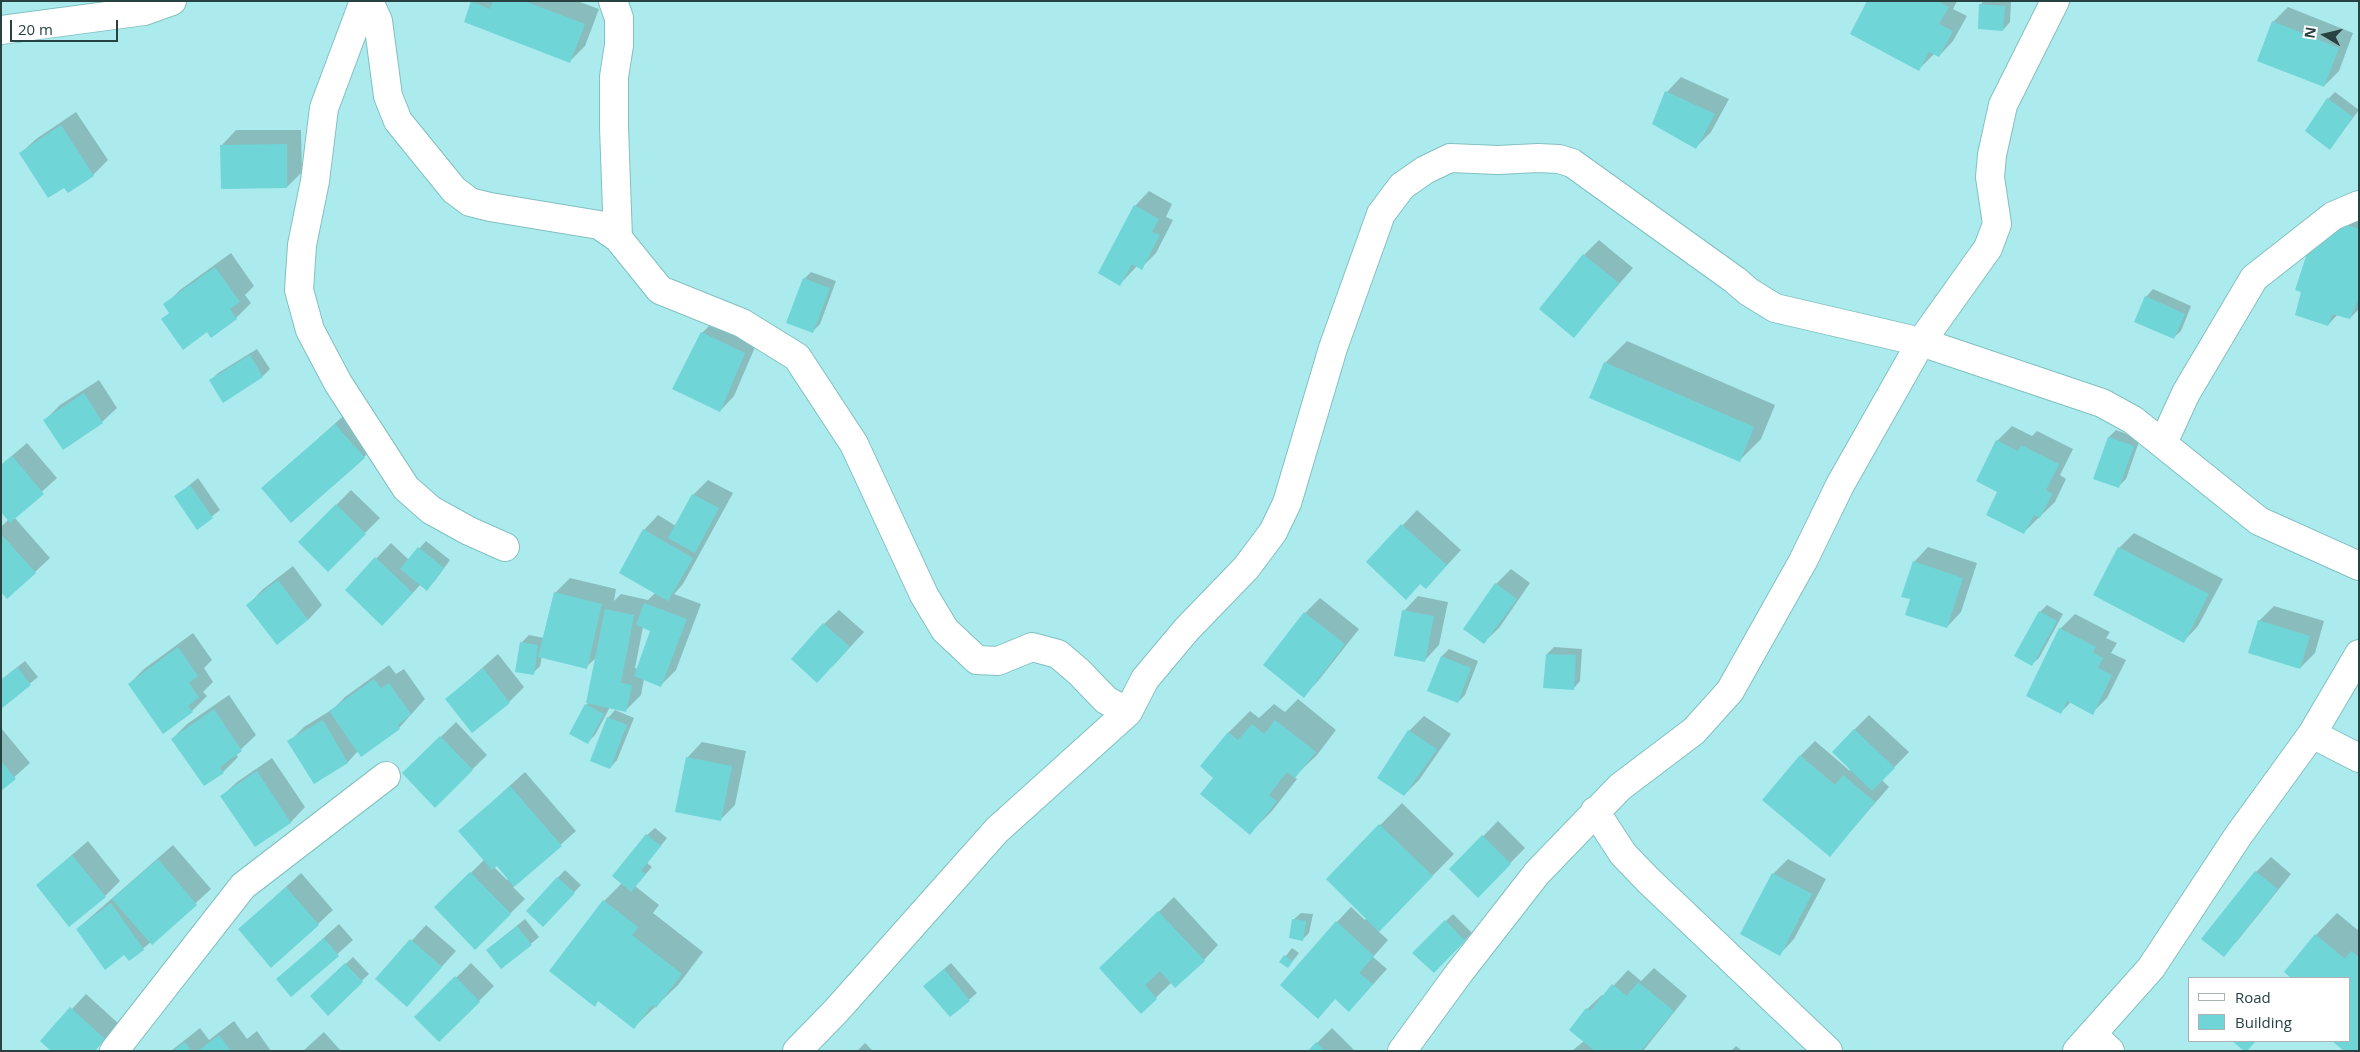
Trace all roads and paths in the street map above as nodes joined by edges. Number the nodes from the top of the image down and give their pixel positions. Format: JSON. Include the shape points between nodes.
{"nodes":[{"id":1,"x":172,"y":1,"type":"edge"},
{"id":2,"x":364,"y":1,"type":"edge"},
{"id":3,"x":369,"y":1,"type":"edge"},
{"id":4,"x":613,"y":1,"type":"edge"},
{"id":5,"x":2055,"y":1,"type":"edge"},
{"id":6,"x":1,"y":30,"type":"edge"},
{"id":7,"x":2359,"y":204,"type":"edge"},
{"id":8,"x":618,"y":238,"type":"junction"},
{"id":9,"x":1921,"y":342,"type":"junction"},
{"id":10,"x":2162,"y":443,"type":"junction"},
{"id":11,"x":505,"y":547,"type":"dead end"},
{"id":12,"x":2359,"y":566,"type":"edge"},
{"id":13,"x":2359,"y":654,"type":"edge"},
{"id":14,"x":1128,"y":712,"type":"junction"},
{"id":15,"x":2312,"y":734,"type":"junction"},
{"id":16,"x":2359,"y":758,"type":"edge"},
{"id":17,"x":386,"y":776,"type":"dead end"},
{"id":18,"x":1595,"y":811,"type":"junction"},
{"id":19,"x":2093,"y":1045,"type":"edge"},
{"id":20,"x":114,"y":1051,"type":"edge"},
{"id":21,"x":797,"y":1051,"type":"edge"},
{"id":22,"x":1402,"y":1051,"type":"edge"},
{"id":23,"x":1828,"y":1051,"type":"edge"}],
"edges":[{"from":1,"to":6,"type":"street","via":[[144,11]]},
{"from":2,"to":11,"type":"street","via":[[324,108],[316,182],[302,245],[299,290],[310,330],[338,383],[406,488],[431,510]]},
{"from":3,"to":8,"type":"street","via":[[378,21],[388,96],[398,121],[454,190],[470,202],[599,225]]},
{"from":4,"to":8,"type":"street","via":[[619,18],[614,78]]},
{"from":5,"to":9,"type":"street","via":[[2004,105],[1992,155],[1990,177],[1997,224],[1988,248]]},
{"from":7,"to":10,"type":"street","via":[[2333,216],[2254,278],[2186,393]]},
{"from":8,"to":14,"type":"street","via":[[660,290],[742,323],[797,357],[854,444],[924,596],[945,630],[977,660],[998,661],[1032,647],[1058,654],[1106,700]]},
{"from":9,"to":10,"type":"street","via":[[2102,402],[2133,420]]},
{"from":9,"to":14,"type":"street","via":[[1775,308],[1572,163],[1538,158],[1450,158],[1402,186],[1381,214],[1334,348],[1287,503],[1273,532],[1246,568],[1187,629],[1145,679]]},
{"from":9,"to":18,"type":"street","via":[[1730,691],[1694,731],[1620,787]]},
{"from":10,"to":12,"type":"street","via":[[2259,520]]},
{"from":13,"to":15,"type":"street"},
{"from":14,"to":21,"type":"street","via":[[997,830]]},
{"from":15,"to":16,"type":"street"},
{"from":15,"to":19,"type":"street","via":[[2238,836],[2151,968]]},
{"from":17,"to":20,"type":"street","via":[[243,886]]},
{"from":18,"to":22,"type":"street","via":[[1537,873]]},
{"from":18,"to":23,"type":"street","via":[[1623,854],[1649,881]]}]}
